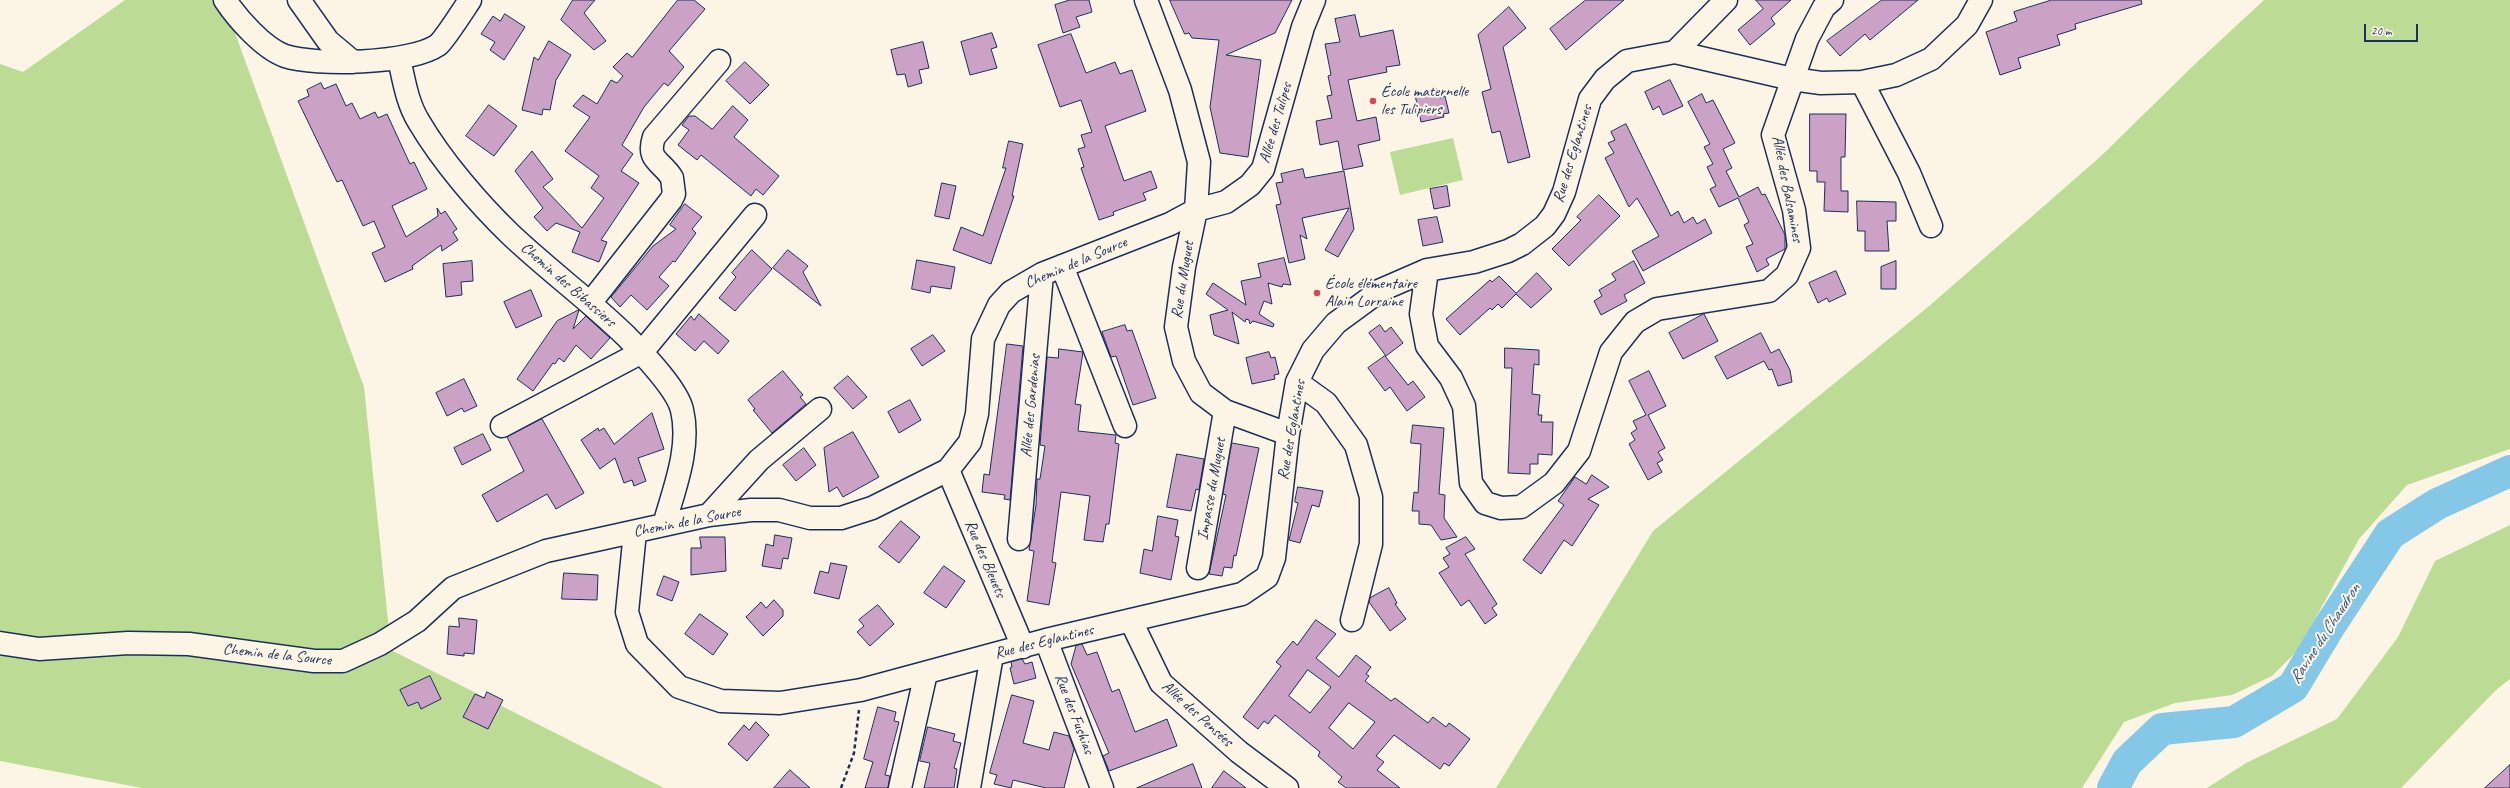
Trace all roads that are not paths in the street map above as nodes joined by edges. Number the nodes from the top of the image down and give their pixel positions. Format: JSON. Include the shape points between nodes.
{"nodes":[{"id":1,"x":225,"y":0,"type":"edge"},
{"id":2,"x":299,"y":0,"type":"edge"},
{"id":3,"x":470,"y":0,"type":"edge"},
{"id":4,"x":1146,"y":0,"type":"edge"},
{"id":5,"x":1314,"y":0,"type":"edge"},
{"id":6,"x":1726,"y":0,"type":"edge"},
{"id":7,"x":1832,"y":0,"type":"edge"},
{"id":8,"x":1981,"y":0,"type":"edge"},
{"id":9,"x":1675,"y":52,"type":"junction"},
{"id":10,"x":399,"y":59,"type":"junction"},
{"id":11,"x":719,"y":61,"type":"dead end"},
{"id":12,"x":353,"y":62,"type":"junction"},
{"id":13,"x":1792,"y":79,"type":"junction"},
{"id":14,"x":1862,"y":82,"type":"junction"},
{"id":15,"x":1196,"y":210,"type":"junction"},
{"id":16,"x":755,"y":214,"type":"dead end"},
{"id":17,"x":1931,"y":226,"type":"dead end"},
{"id":18,"x":1052,"y":270,"type":"junction"},
{"id":19,"x":1427,"y":270,"type":"junction"},
{"id":20,"x":591,"y":302,"type":"junction"},
{"id":21,"x":642,"y":352,"type":"junction"},
{"id":22,"x":1297,"y":382,"type":"junction"},
{"id":23,"x":820,"y":409,"type":"dead end"},
{"id":24,"x":1225,"y":411,"type":"junction"},
{"id":25,"x":502,"y":426,"type":"dead end"},
{"id":26,"x":1125,"y":426,"type":"dead end"},
{"id":27,"x":1288,"y":434,"type":"junction"},
{"id":28,"x":948,"y":470,"type":"junction"},
{"id":29,"x":709,"y":515,"type":"junction"},
{"id":30,"x":664,"y":525,"type":"junction"},
{"id":31,"x":635,"y":532,"type":"junction"},
{"id":32,"x":1019,"y":539,"type":"dead end"},
{"id":33,"x":1198,"y":568,"type":"dead end"},
{"id":34,"x":1352,"y":620,"type":"dead end"},
{"id":35,"x":1131,"y":621,"type":"junction"},
{"id":36,"x":1046,"y":640,"type":"junction"},
{"id":37,"x":0,"y":643,"type":"edge"},
{"id":38,"x":1022,"y":647,"type":"junction"},
{"id":39,"x":992,"y":655,"type":"junction"},
{"id":40,"x":926,"y":673,"type":"junction"},
{"id":41,"x":900,"y":788,"type":"edge"},
{"id":42,"x":969,"y":788,"type":"edge"},
{"id":43,"x":1102,"y":788,"type":"edge"},
{"id":44,"x":1287,"y":788,"type":"edge"}],
"edges":[{"from":1,"to":12,"type":"street","via":[[247,30],[284,56]]},
{"from":2,"to":12,"type":"street","via":[[328,41]]},
{"from":3,"to":10,"type":"street","via":[[438,44]]},
{"from":4,"to":15,"type":"street","via":[[1180,90],[1199,162]]},
{"from":5,"to":15,"type":"street","name":"Allée des Tulipes","via":[[1303,27],[1263,169],[1250,185],[1226,202]]},
{"from":6,"to":9,"type":"street"},
{"from":7,"to":13,"type":"street","name":"Allée des Balsamines","via":[[1824,7],[1807,39]]},
{"from":8,"to":14,"type":"street","name":"Rue des Eglantines","via":[[1967,25],[1931,59],[1896,75]]},
{"from":9,"to":13,"type":"street","name":"Rue des Eglantines"},
{"from":9,"to":19,"type":"street","name":"Rue des Eglantines","via":[[1627,60],[1605,79],[1590,99],[1564,192],[1554,214],[1545,226],[1508,251],[1474,262]]},
{"from":10,"to":12,"type":"street"},
{"from":10,"to":20,"type":"street","name":"Chemin des Bibassiers","via":[[408,98],[418,122],[450,166],[511,235]]},
{"from":11,"to":20,"type":"street","via":[[654,137],[652,154],[656,162],[672,178],[674,185],[671,200]]},
{"from":13,"to":14,"type":"street","name":"Rue des Eglantines","via":[[1821,83]]},
{"from":13,"to":19,"type":"street","name":"Allée des Balsamines","via":[[1773,135],[1794,210],[1800,248],[1787,275],[1769,291],[1657,309],[1634,322],[1611,352],[1579,451],[1554,483],[1521,507],[1501,508],[1485,503],[1471,483],[1464,406],[1451,378],[1427,346],[1421,314]]},
{"from":14,"to":17,"type":"street","via":[[1909,173]]},
{"from":15,"to":18,"type":"street","name":"Chemin de la Source","via":[[1170,224]]},
{"from":15,"to":24,"type":"street","name":"Rue du Muguet","via":[[1184,267],[1176,327],[1184,361],[1201,393]]},
{"from":16,"to":21,"type":"street"},
{"from":18,"to":26,"type":"street"},
{"from":18,"to":28,"type":"street","name":"Chemin de la Source","via":[[1011,292],[993,315],[983,338],[977,414],[970,442]]},
{"from":18,"to":32,"type":"street","name":"Allée des Gardenias"},
{"from":19,"to":22,"type":"street","name":"Rue des Eglantines","via":[[1381,290],[1336,323],[1313,350]]},
{"from":20,"to":21,"type":"street","name":"Chemin des Bibassiers"},
{"from":21,"to":25,"type":"street"},
{"from":21,"to":30,"type":"street","name":"Chemin des Bibassiers","via":[[668,385],[682,409],[684,449]]},
{"from":22,"to":27,"type":"street","name":"Rue des Eglantines"},
{"from":22,"to":34,"type":"street","via":[[1326,403],[1356,445],[1371,497],[1371,544]]},
{"from":23,"to":29,"type":"street","via":[[759,460]]},
{"from":24,"to":27,"type":"street","name":"Rue du Muguet"},
{"from":24,"to":33,"type":"street","name":"Impasse du Muguet"},
{"from":27,"to":35,"type":"street","name":"Rue des Eglantines","via":[[1274,558],[1267,577],[1242,594]]},
{"from":28,"to":29,"type":"street","name":"Chemin de la Source","via":[[872,508],[841,518],[810,518],[779,510]]},
{"from":28,"to":38,"type":"street","name":"Rue des Bleuets"},
{"from":29,"to":30,"type":"street","name":"Chemin de la Source"},
{"from":30,"to":31,"type":"street","name":"Chemin de la Source"},
{"from":31,"to":37,"type":"street","name":"Chemin de la Source","via":[[546,551],[453,588],[417,621],[380,644],[343,661],[314,661],[189,644],[128,643],[39,649]]},
{"from":31,"to":40,"type":"street","name":"Rue des Eglantines","via":[[627,612],[637,644],[680,687],[721,700],[780,703],[861,690]]},
{"from":35,"to":36,"type":"street","name":"Rue des Eglantines"},
{"from":35,"to":44,"type":"street","name":"Allée des Pensées","via":[[1161,683],[1239,752]]},
{"from":36,"to":38,"type":"street","name":"Rue des Eglantines"},
{"from":36,"to":43,"type":"street","name":"Rue des Fushias"},
{"from":38,"to":39,"type":"street","name":"Rue des Eglantines"},
{"from":39,"to":40,"type":"street","name":"Rue des Eglantines"},
{"from":39,"to":42,"type":"street"},
{"from":40,"to":41,"type":"street"}]}
